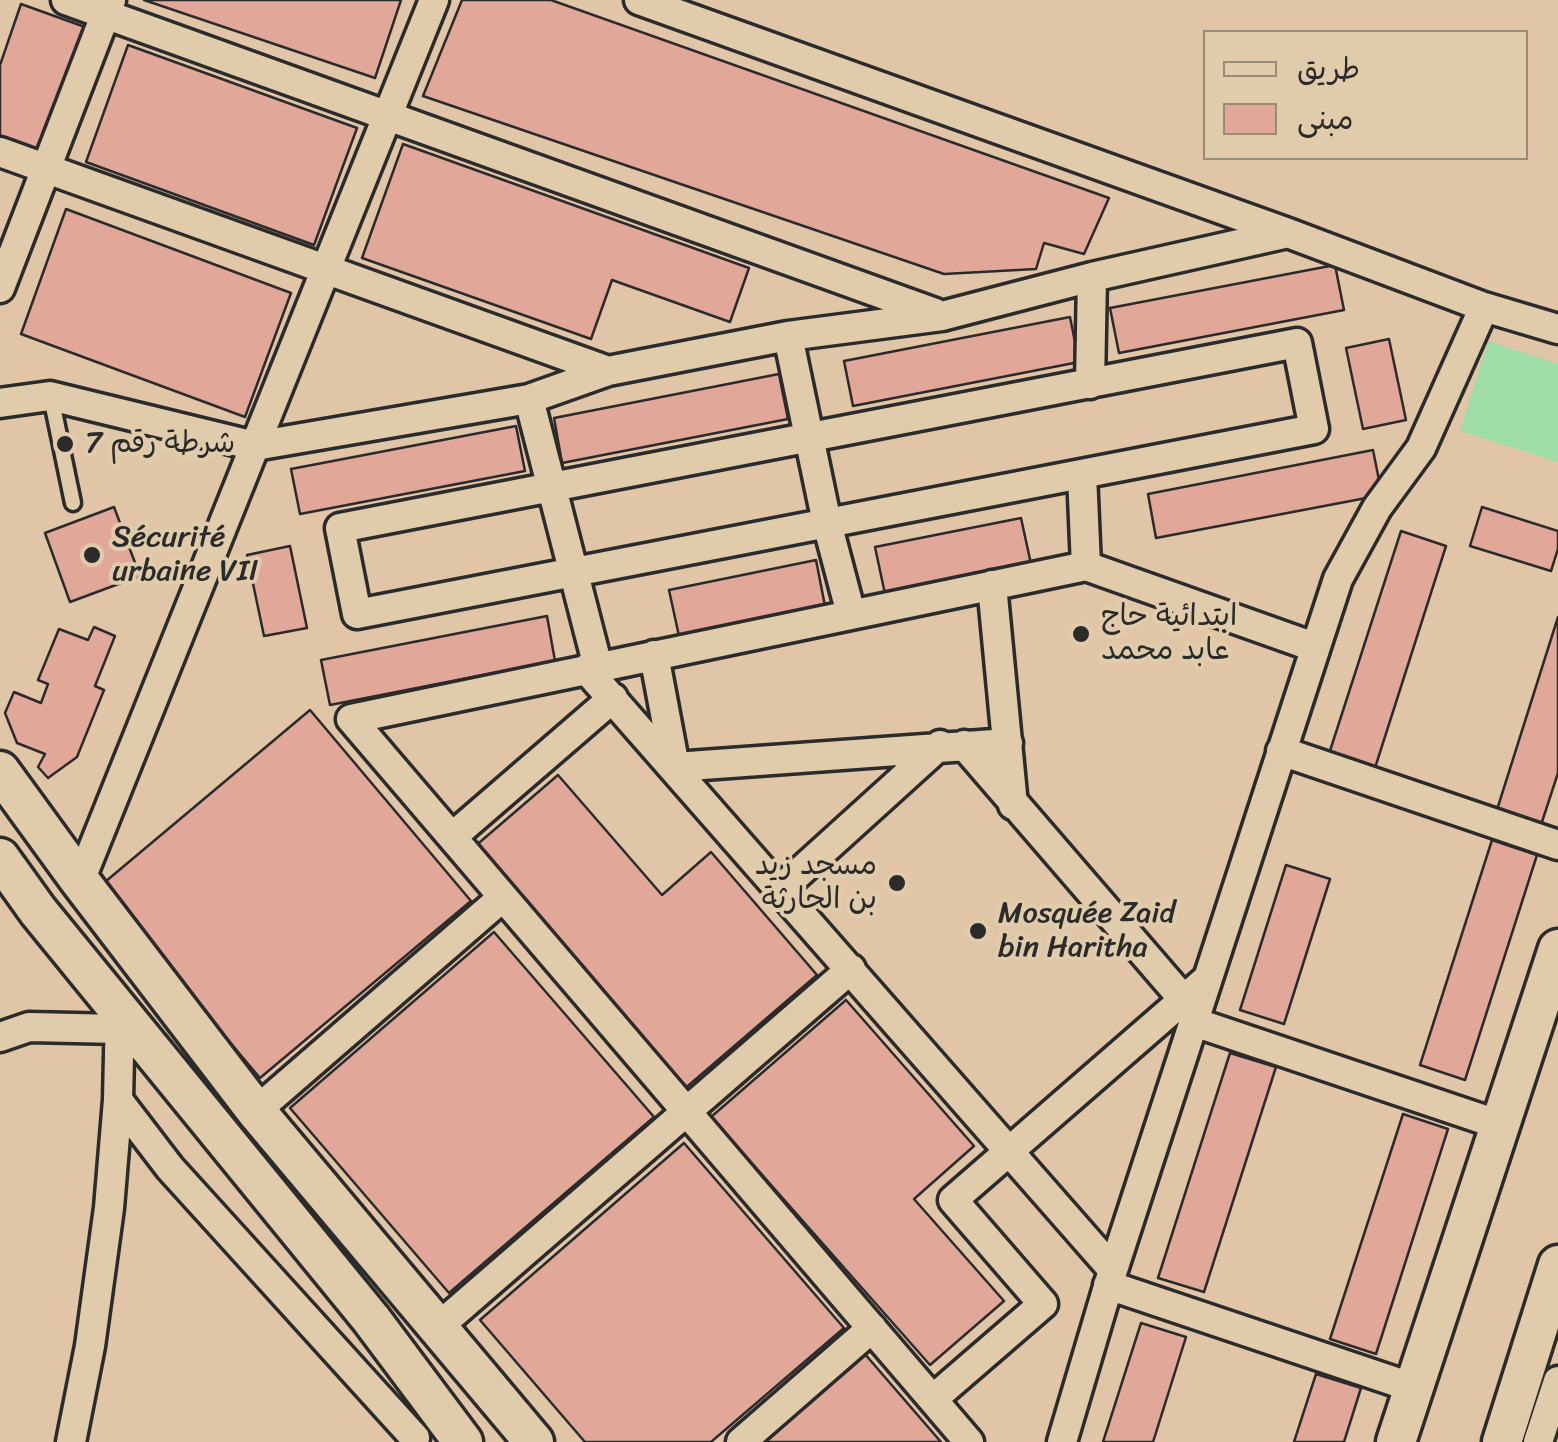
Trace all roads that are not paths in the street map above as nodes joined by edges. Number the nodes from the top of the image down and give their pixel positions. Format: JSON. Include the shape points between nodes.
{"nodes":[{"id":1,"x":66,"y":0,"type":"edge"},
{"id":2,"x":434,"y":0,"type":"edge"},
{"id":3,"x":639,"y":0,"type":"edge"},
{"id":4,"x":108,"y":7,"type":"edge"},
{"id":5,"x":387,"y":116,"type":"junction"},
{"id":6,"x":0,"y":152,"type":"edge"},
{"id":7,"x":46,"y":169,"type":"junction"},
{"id":8,"x":1288,"y":233,"type":"junction"},
{"id":9,"x":325,"y":269,"type":"junction"},
{"id":10,"x":1092,"y":277,"type":"junction"},
{"id":11,"x":0,"y":288,"type":"edge"},
{"id":12,"x":1484,"y":307,"type":"junction"},
{"id":13,"x":942,"y":316,"type":"junction"},
{"id":14,"x":1558,"y":329,"type":"edge"},
{"id":15,"x":788,"y":336,"type":"junction"},
{"id":16,"x":608,"y":371,"type":"junction"},
{"id":17,"x":1090,"y":384,"type":"junction"},
{"id":18,"x":50,"y":396,"type":"junction"},
{"id":19,"x":529,"y":398,"type":"junction"},
{"id":20,"x":0,"y":403,"type":"edge"},
{"id":21,"x":808,"y":438,"type":"junction"},
{"id":22,"x":255,"y":446,"type":"junction"},
{"id":23,"x":1082,"y":474,"type":"junction"},
{"id":24,"x":552,"y":487,"type":"junction"},
{"id":25,"x":73,"y":503,"type":"dead end"},
{"id":26,"x":827,"y":523,"type":"junction"},
{"id":27,"x":1086,"y":566,"type":"junction"},
{"id":28,"x":574,"y":572,"type":"junction"},
{"id":29,"x":992,"y":585,"type":"junction"},
{"id":30,"x":851,"y":614,"type":"junction"},
{"id":31,"x":1314,"y":647,"type":"junction"},
{"id":32,"x":654,"y":655,"type":"junction"},
{"id":33,"x":592,"y":668,"type":"junction"},
{"id":34,"x":612,"y":698,"type":"junction"},
{"id":35,"x":1008,"y":743,"type":"junction"},
{"id":36,"x":952,"y":745,"type":"junction"},
{"id":37,"x":1281,"y":751,"type":"junction"},
{"id":38,"x":675,"y":767,"type":"junction"},
{"id":39,"x":0,"y":771,"type":"edge"},
{"id":40,"x":1014,"y":805,"type":"junction"},
{"id":41,"x":452,"y":838,"type":"junction"},
{"id":42,"x":1558,"y":844,"type":"edge"},
{"id":43,"x":0,"y":858,"type":"edge"},
{"id":44,"x":80,"y":881,"type":"junction"},
{"id":45,"x":781,"y":889,"type":"junction"},
{"id":46,"x":503,"y":897,"type":"junction"},
{"id":47,"x":1558,"y":948,"type":"edge"},
{"id":48,"x":850,"y":969,"type":"junction"},
{"id":49,"x":1189,"y":1011,"type":"junction"},
{"id":50,"x":120,"y":1020,"type":"junction"},
{"id":51,"x":0,"y":1037,"type":"edge"},
{"id":52,"x":118,"y":1100,"type":"junction"},
{"id":53,"x":256,"y":1111,"type":"junction"},
{"id":54,"x":686,"y":1111,"type":"junction"},
{"id":55,"x":1500,"y":1125,"type":"junction"},
{"id":56,"x":1010,"y":1151,"type":"junction"},
{"id":57,"x":1558,"y":1265,"type":"edge"},
{"id":58,"x":1111,"y":1277,"type":"junction"},
{"id":59,"x":438,"y":1327,"type":"junction"},
{"id":60,"x":872,"y":1328,"type":"junction"},
{"id":61,"x":1558,"y":1380,"type":"edge"},
{"id":62,"x":1414,"y":1388,"type":"junction"},
{"id":63,"x":429,"y":1393,"type":"junction"},
{"id":64,"x":933,"y":1400,"type":"junction"},
{"id":65,"x":414,"y":1440,"type":"edge"},
{"id":66,"x":71,"y":1442,"type":"edge"},
{"id":67,"x":463,"y":1442,"type":"edge"},
{"id":68,"x":534,"y":1442,"type":"edge"},
{"id":69,"x":741,"y":1442,"type":"edge"},
{"id":70,"x":970,"y":1442,"type":"edge"},
{"id":71,"x":1062,"y":1442,"type":"edge"},
{"id":72,"x":1396,"y":1442,"type":"edge"},
{"id":73,"x":1502,"y":1442,"type":"edge"},
{"id":74,"x":1538,"y":1442,"type":"edge"}],
"edges":[{"from":1,"to":4,"type":"street"},
{"from":2,"to":5,"type":"street"},
{"from":3,"to":8,"type":"street"},
{"from":4,"to":5,"type":"street"},
{"from":4,"to":7,"type":"street"},
{"from":5,"to":9,"type":"street"},
{"from":5,"to":13,"type":"street"},
{"from":6,"to":7,"type":"street"},
{"from":7,"to":9,"type":"street"},
{"from":7,"to":11,"type":"street"},
{"from":8,"to":10,"type":"street"},
{"from":8,"to":12,"type":"street"},
{"from":9,"to":16,"type":"street"},
{"from":9,"to":22,"type":"street"},
{"from":10,"to":13,"type":"street"},
{"from":10,"to":17,"type":"street"},
{"from":12,"to":14,"type":"street"},
{"from":12,"to":31,"type":"street","via":[[1421,448],[1377,508],[1338,579]]},
{"from":13,"to":15,"type":"street"},
{"from":15,"to":16,"type":"street"},
{"from":15,"to":21,"type":"street"},
{"from":16,"to":19,"type":"street"},
{"from":17,"to":21,"type":"street"},
{"from":17,"to":23,"type":"street","via":[[1297,344],[1314,429]]},
{"from":18,"to":20,"type":"street"},
{"from":18,"to":22,"type":"street"},
{"from":18,"to":25,"type":"lane"},
{"from":19,"to":22,"type":"street"},
{"from":19,"to":24,"type":"street"},
{"from":21,"to":24,"type":"street"},
{"from":21,"to":26,"type":"street"},
{"from":22,"to":44,"type":"street"},
{"from":23,"to":26,"type":"street"},
{"from":23,"to":27,"type":"street"},
{"from":24,"to":28,"type":"street"},
{"from":24,"to":28,"type":"street","via":[[340,528],[357,614]]},
{"from":26,"to":28,"type":"street"},
{"from":26,"to":30,"type":"street"},
{"from":27,"to":29,"type":"street"},
{"from":27,"to":31,"type":"street"},
{"from":28,"to":33,"type":"street"},
{"from":29,"to":30,"type":"street"},
{"from":29,"to":35,"type":"street"},
{"from":30,"to":32,"type":"street"},
{"from":31,"to":37,"type":"street"},
{"from":32,"to":33,"type":"street"},
{"from":32,"to":38,"type":"street"},
{"from":33,"to":34,"type":"street"},
{"from":33,"to":41,"type":"street","via":[[351,719]]},
{"from":34,"to":38,"type":"street"},
{"from":34,"to":41,"type":"street"},
{"from":35,"to":36,"type":"street"},
{"from":35,"to":40,"type":"street"},
{"from":36,"to":38,"type":"street"},
{"from":36,"to":40,"type":"street"},
{"from":36,"to":45,"type":"street"},
{"from":37,"to":42,"type":"street"},
{"from":37,"to":49,"type":"street","via":[[1208,979]]},
{"from":38,"to":45,"type":"street"},
{"from":39,"to":44,"type":"main road"},
{"from":40,"to":49,"type":"street"},
{"from":41,"to":46,"type":"street"},
{"from":43,"to":50,"type":"main road"},
{"from":44,"to":53,"type":"main road"},
{"from":45,"to":48,"type":"street"},
{"from":46,"to":53,"type":"street"},
{"from":46,"to":54,"type":"street"},
{"from":47,"to":55,"type":"main road"},
{"from":48,"to":54,"type":"street"},
{"from":48,"to":56,"type":"street"},
{"from":49,"to":55,"type":"street"},
{"from":49,"to":56,"type":"street"},
{"from":49,"to":58,"type":"street"},
{"from":50,"to":51,"type":"street","via":[[29,1027]]},
{"from":50,"to":52,"type":"street"},
{"from":50,"to":63,"type":"main road"},
{"from":52,"to":65,"type":"street","via":[[170,1168]]},
{"from":52,"to":66,"type":"street","via":[[109,1208]]},
{"from":53,"to":59,"type":"main road"},
{"from":54,"to":59,"type":"street"},
{"from":54,"to":60,"type":"street"},
{"from":55,"to":62,"type":"main road"},
{"from":56,"to":58,"type":"street"},
{"from":56,"to":64,"type":"street","via":[[953,1200],[1043,1304]]},
{"from":57,"to":73,"type":"main road"},
{"from":58,"to":62,"type":"street"},
{"from":58,"to":71,"type":"street"},
{"from":59,"to":68,"type":"main road"},
{"from":60,"to":64,"type":"street"},
{"from":60,"to":69,"type":"street"},
{"from":61,"to":74,"type":"street"},
{"from":62,"to":72,"type":"main road"},
{"from":63,"to":65,"type":"street"},
{"from":63,"to":67,"type":"main road"},
{"from":64,"to":70,"type":"street"}]}
